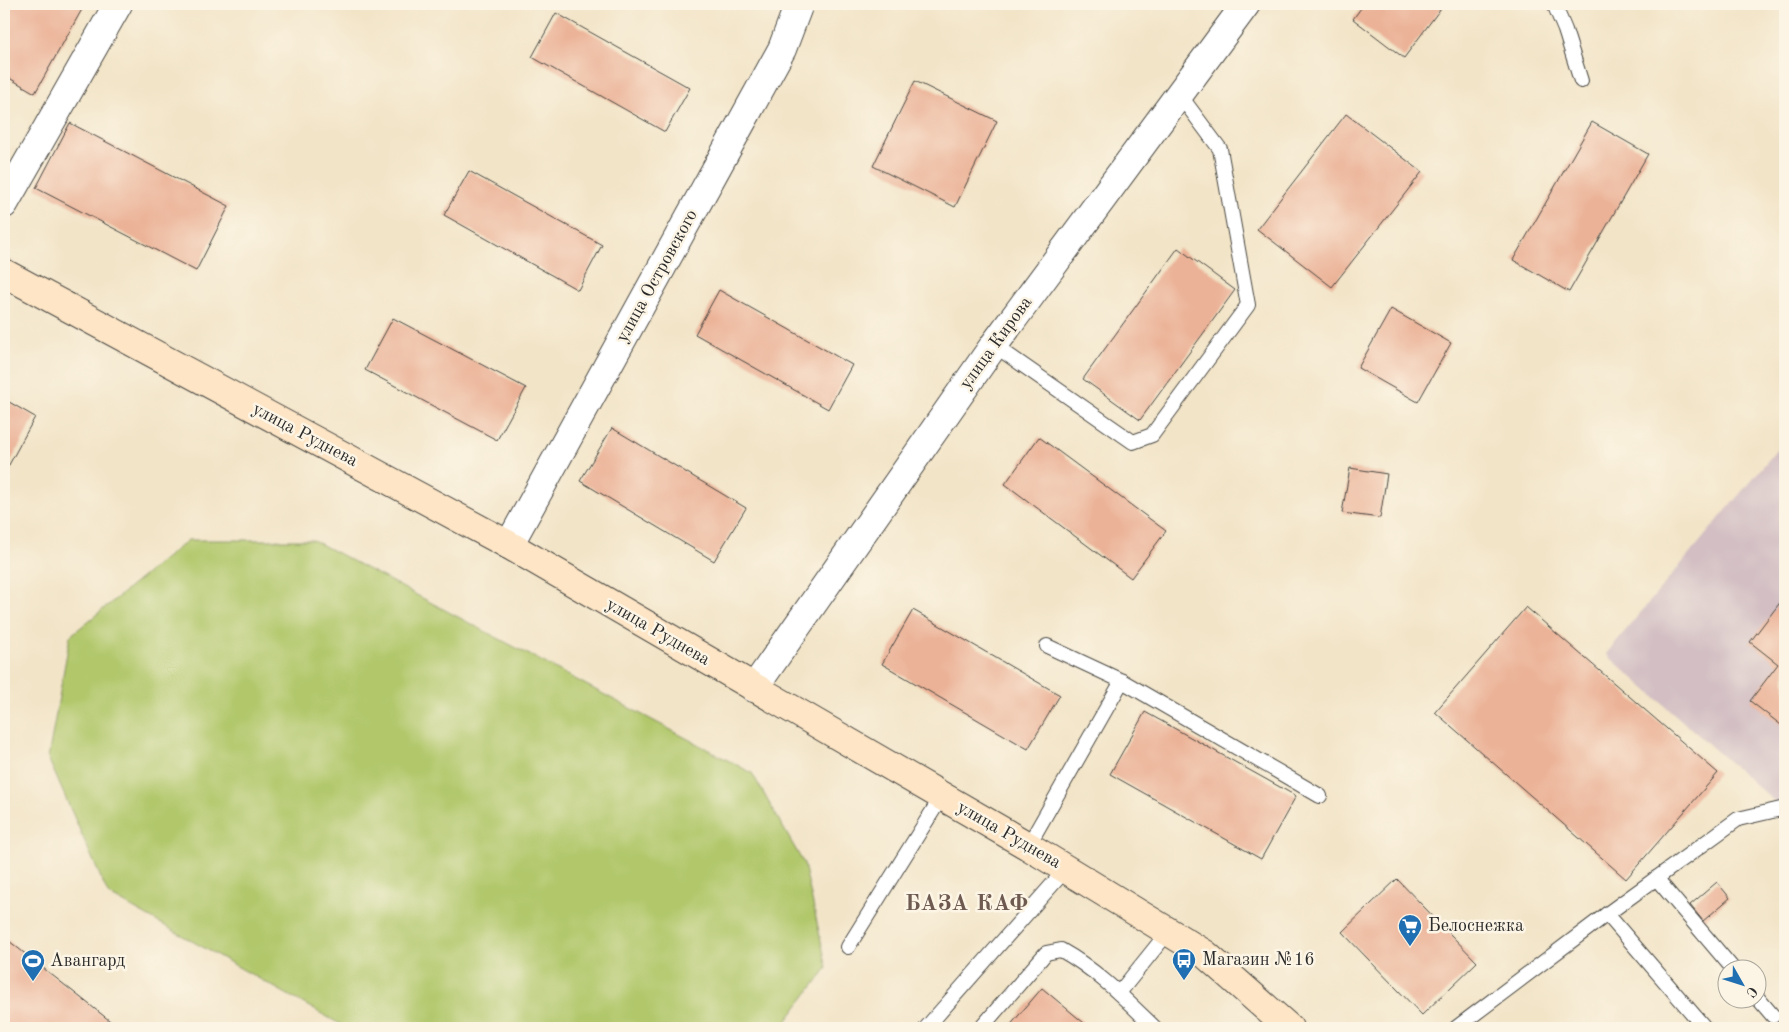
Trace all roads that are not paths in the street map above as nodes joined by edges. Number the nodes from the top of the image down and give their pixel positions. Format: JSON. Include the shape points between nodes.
{"nodes":[{"id":1,"x":118,"y":4,"type":"edge"},
{"id":2,"x":799,"y":4,"type":"edge"},
{"id":3,"x":1246,"y":4,"type":"edge"},
{"id":4,"x":1554,"y":4,"type":"edge"},
{"id":5,"x":1581,"y":81,"type":"dead end"},
{"id":6,"x":1179,"y":94,"type":"junction"},
{"id":7,"x":4,"y":204,"type":"edge"},
{"id":8,"x":4,"y":273,"type":"edge"},
{"id":9,"x":994,"y":345,"type":"junction"},
{"id":10,"x":509,"y":545,"type":"junction"},
{"id":11,"x":1047,"y":646,"type":"dead end"},
{"id":12,"x":1122,"y":681,"type":"junction"},
{"id":13,"x":754,"y":688,"type":"junction"},
{"id":14,"x":942,"y":796,"type":"junction"},
{"id":15,"x":1320,"y":796,"type":"dead end"},
{"id":16,"x":1785,"y":808,"type":"edge"},
{"id":17,"x":1028,"y":846,"type":"junction"},
{"id":18,"x":1066,"y":869,"type":"junction"},
{"id":19,"x":1656,"y":878,"type":"junction"},
{"id":20,"x":1607,"y":914,"type":"junction"},
{"id":21,"x":1168,"y":932,"type":"junction"},
{"id":22,"x":848,"y":946,"type":"dead end"},
{"id":23,"x":1726,"y":960,"type":"edge"},
{"id":24,"x":1119,"y":993,"type":"junction"},
{"id":25,"x":1766,"y":1008,"type":"edge"},
{"id":26,"x":1773,"y":1016,"type":"dead end"},
{"id":27,"x":926,"y":1028,"type":"edge"},
{"id":28,"x":981,"y":1028,"type":"edge"},
{"id":29,"x":1155,"y":1028,"type":"edge"},
{"id":30,"x":1289,"y":1028,"type":"edge"},
{"id":31,"x":1456,"y":1028,"type":"edge"},
{"id":32,"x":1705,"y":1028,"type":"edge"}],
"edges":[{"from":1,"to":7,"type":"street"},
{"from":2,"to":10,"type":"street","name":"улица Островского","via":[[782,49]]},
{"from":3,"to":6,"type":"street","name":"улица Кирова"},
{"from":4,"to":5,"type":"lane"},
{"from":6,"to":9,"type":"street","name":"улица Кирова"},
{"from":6,"to":9,"type":"lane","via":[[1220,149],[1248,305],[1158,428],[1152,435],[1134,442]]},
{"from":8,"to":10,"type":"main road","name":"улица Руднева"},
{"from":9,"to":13,"type":"street","name":"улица Кирова"},
{"from":10,"to":13,"type":"main road","name":"улица Руднева"},
{"from":11,"to":12,"type":"lane"},
{"from":12,"to":15,"type":"lane"},
{"from":12,"to":17,"type":"lane"},
{"from":13,"to":14,"type":"main road","name":"улица Руднева"},
{"from":14,"to":17,"type":"main road","name":"улица Руднева"},
{"from":14,"to":22,"type":"lane"},
{"from":16,"to":19,"type":"lane","via":[[1738,819]]},
{"from":17,"to":18,"type":"main road","name":"улица Руднева"},
{"from":18,"to":21,"type":"main road","name":"улица Руднева"},
{"from":18,"to":27,"type":"lane"},
{"from":19,"to":20,"type":"lane"},
{"from":19,"to":23,"type":"lane"},
{"from":20,"to":31,"type":"lane"},
{"from":20,"to":32,"type":"lane"},
{"from":21,"to":24,"type":"lane"},
{"from":21,"to":30,"type":"main road","name":"улица Руднева","via":[[1223,968]]},
{"from":24,"to":28,"type":"lane","via":[[1078,960],[1060,950],[1046,953]]},
{"from":24,"to":29,"type":"lane"},
{"from":25,"to":26,"type":"lane"}]}
